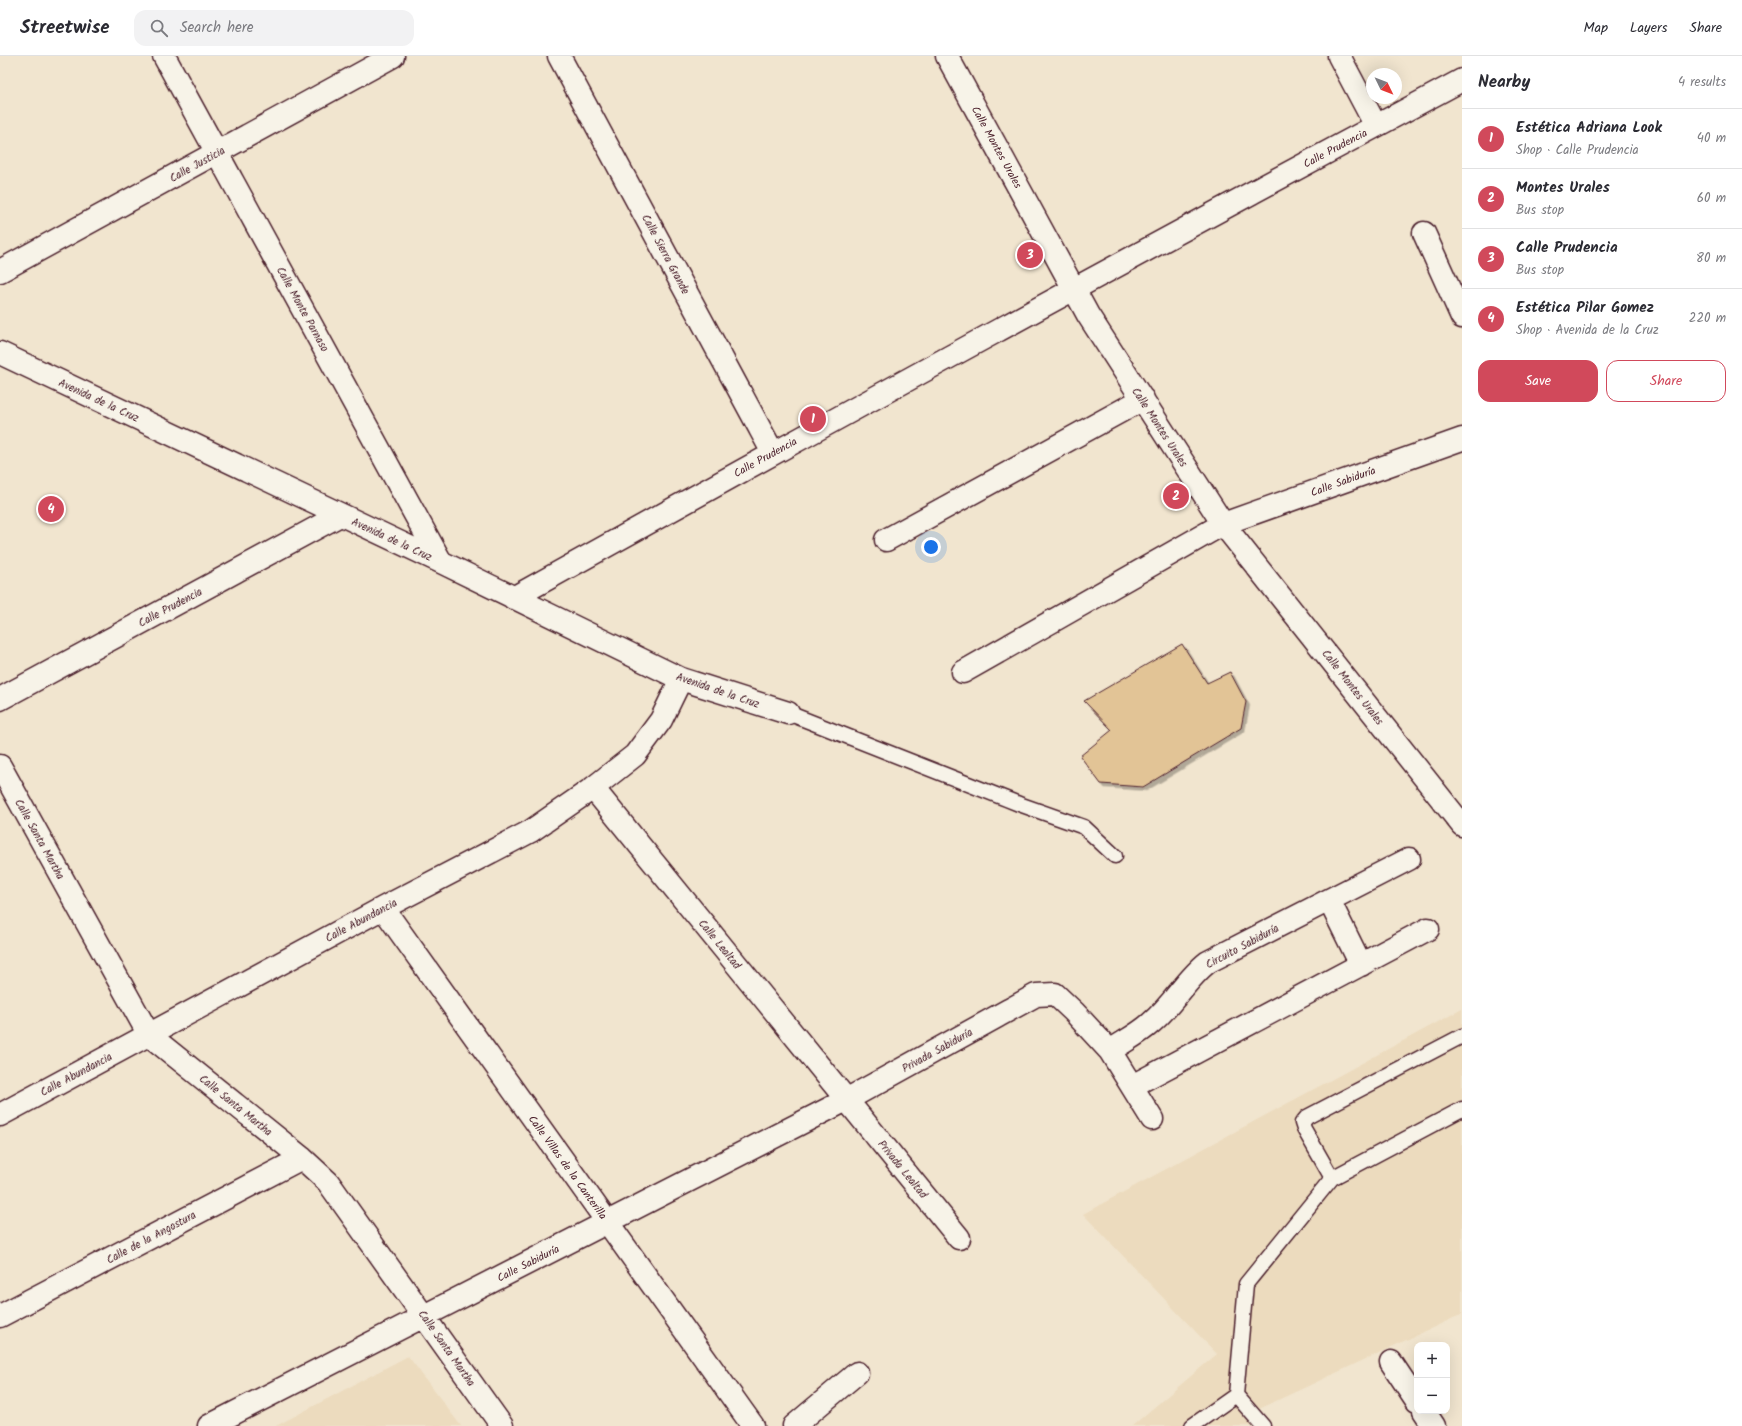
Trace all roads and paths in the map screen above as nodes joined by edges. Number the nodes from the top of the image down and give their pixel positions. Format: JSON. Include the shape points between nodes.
{"nodes":[{"id":1,"x":164,"y":56,"type":"edge"},
{"id":2,"x":393,"y":56,"type":"edge"},
{"id":3,"x":559,"y":56,"type":"edge"},
{"id":4,"x":947,"y":56,"type":"edge"},
{"id":5,"x":1338,"y":56,"type":"edge"},
{"id":6,"x":1462,"y":80,"type":"edge"},
{"id":7,"x":1376,"y":126,"type":"junction"},
{"id":8,"x":217,"y":152,"type":"junction"},
{"id":9,"x":1424,"y":233,"type":"dead end"},
{"id":10,"x":0,"y":271,"type":"edge"},
{"id":11,"x":1074,"y":288,"type":"junction"},
{"id":12,"x":1462,"y":317,"type":"edge"},
{"id":13,"x":0,"y":353,"type":"edge"},
{"id":14,"x":1143,"y":399,"type":"junction"},
{"id":15,"x":1462,"y":439,"type":"edge"},
{"id":16,"x":773,"y":453,"type":"junction"},
{"id":17,"x":340,"y":515,"type":"junction"},
{"id":18,"x":1223,"y":524,"type":"junction"},
{"id":19,"x":886,"y":540,"type":"dead end"},
{"id":20,"x":441,"y":562,"type":"junction"},
{"id":21,"x":513,"y":598,"type":"junction"},
{"id":22,"x":963,"y":672,"type":"dead end"},
{"id":23,"x":681,"y":679,"type":"junction"},
{"id":24,"x":0,"y":699,"type":"edge"},
{"id":25,"x":788,"y":713,"type":"joint"},
{"id":26,"x":0,"y":766,"type":"edge"},
{"id":27,"x":593,"y":788,"type":"junction"},
{"id":28,"x":1462,"y":825,"type":"edge"},
{"id":29,"x":1115,"y":856,"type":"dead end"},
{"id":30,"x":1409,"y":859,"type":"dead end"},
{"id":31,"x":1329,"y":900,"type":"junction"},
{"id":32,"x":383,"y":908,"type":"junction"},
{"id":33,"x":1428,"y":929,"type":"dead end"},
{"id":34,"x":1360,"y":965,"type":"junction"},
{"id":35,"x":149,"y":1035,"type":"junction"},
{"id":36,"x":1462,"y":1036,"type":"edge"},
{"id":37,"x":1110,"y":1051,"type":"junction"},
{"id":38,"x":1132,"y":1086,"type":"junction"},
{"id":39,"x":846,"y":1100,"type":"junction"},
{"id":40,"x":1462,"y":1109,"type":"edge"},
{"id":41,"x":0,"y":1115,"type":"edge"},
{"id":42,"x":1152,"y":1119,"type":"dead end"},
{"id":43,"x":302,"y":1158,"type":"junction"},
{"id":44,"x":1332,"y":1178,"type":"junction"},
{"id":45,"x":608,"y":1222,"type":"junction"},
{"id":46,"x":959,"y":1238,"type":"dead end"},
{"id":47,"x":0,"y":1316,"type":"edge"},
{"id":48,"x":424,"y":1316,"type":"junction"},
{"id":49,"x":1390,"y":1362,"type":"dead end"},
{"id":50,"x":857,"y":1373,"type":"dead end"},
{"id":51,"x":1236,"y":1395,"type":"junction"},
{"id":52,"x":1414,"y":1397,"type":"edge"},
{"id":53,"x":1426,"y":1414,"type":"edge"},
{"id":54,"x":209,"y":1426,"type":"edge"},
{"id":55,"x":502,"y":1426,"type":"edge"},
{"id":56,"x":754,"y":1426,"type":"edge"},
{"id":57,"x":794,"y":1426,"type":"edge"},
{"id":58,"x":1192,"y":1426,"type":"edge"},
{"id":59,"x":1263,"y":1426,"type":"edge"},
{"id":60,"x":1434,"y":1426,"type":"edge"}],
"edges":[{"from":1,"to":8,"type":"street","name":"Calle Monte Parnaso"},
{"from":2,"to":8,"type":"street","name":"Calle Justicia"},
{"from":3,"to":16,"type":"street","name":"Calle Sierra Grande"},
{"from":4,"to":11,"type":"street","name":"Calle Montes Urales"},
{"from":5,"to":7,"type":"street"},
{"from":6,"to":7,"type":"street","name":"Calle Prudencia"},
{"from":7,"to":11,"type":"street","name":"Calle Prudencia"},
{"from":8,"to":10,"type":"street","name":"Calle Justicia"},
{"from":8,"to":20,"type":"street","name":"Calle Monte Parnaso"},
{"from":9,"to":12,"type":"street"},
{"from":11,"to":14,"type":"street","name":"Calle Montes Urales","via":[[1088,316]]},
{"from":11,"to":16,"type":"street","name":"Calle Prudencia"},
{"from":13,"to":17,"type":"street","name":"Avenida de la Cruz"},
{"from":14,"to":18,"type":"street","name":"Calle Montes Urales"},
{"from":14,"to":19,"type":"street"},
{"from":15,"to":18,"type":"street","name":"Calle Sabiduría"},
{"from":16,"to":21,"type":"street","name":"Calle Prudencia"},
{"from":17,"to":20,"type":"street","name":"Avenida de la Cruz"},
{"from":17,"to":24,"type":"street","name":"Calle Prudencia"},
{"from":18,"to":22,"type":"street","name":"Calle Sabiduría"},
{"from":18,"to":28,"type":"street","name":"Calle Montes Urales"},
{"from":20,"to":21,"type":"street","name":"Avenida de la Cruz"},
{"from":21,"to":23,"type":"street","name":"Avenida de la Cruz"},
{"from":23,"to":25,"type":"street","name":"Avenida de la Cruz"},
{"from":23,"to":27,"type":"street","name":"Calle Abundancia","via":[[661,720],[635,755]]},
{"from":25,"to":29,"type":"lane","via":[[1084,827]]},
{"from":26,"to":35,"type":"street","name":"Calle Santa Martha"},
{"from":27,"to":32,"type":"street","name":"Calle Abundancia","via":[[531,831]]},
{"from":27,"to":39,"type":"street","name":"Calle Lealtad"},
{"from":30,"to":31,"type":"street","name":"Circuito Sabiduría"},
{"from":31,"to":34,"type":"street"},
{"from":31,"to":37,"type":"street","name":"Circuito Sabiduría","via":[[1208,962],[1195,972],[1178,995],[1151,1023]]},
{"from":32,"to":35,"type":"street","name":"Calle Abundancia"},
{"from":32,"to":45,"type":"street","name":"Calle Villas de la Canterilla"},
{"from":33,"to":34,"type":"street"},
{"from":34,"to":38,"type":"street"},
{"from":35,"to":41,"type":"street","name":"Calle Abundancia"},
{"from":35,"to":43,"type":"street","name":"Calle Santa Martha"},
{"from":36,"to":44,"type":"lane","via":[[1307,1117],[1302,1123],[1304,1129]]},
{"from":37,"to":38,"type":"street"},
{"from":37,"to":39,"type":"street","name":"Privada Sabiduría","via":[[1055,994],[1036,995]]},
{"from":38,"to":42,"type":"street"},
{"from":39,"to":45,"type":"street","name":"Calle Sabiduría"},
{"from":39,"to":46,"type":"street","name":"Privada Lealtad"},
{"from":40,"to":44,"type":"lane"},
{"from":43,"to":47,"type":"street","name":"Calle de la Angostura"},
{"from":43,"to":48,"type":"street","name":"Calle Santa Martha","via":[[328,1182]]},
{"from":44,"to":51,"type":"lane","via":[[1246,1284]]},
{"from":45,"to":48,"type":"street","name":"Calle Sabiduría"},
{"from":45,"to":56,"type":"street","name":"Calle Villas de la Canterilla"},
{"from":48,"to":54,"type":"street","name":"Calle Sabiduría"},
{"from":48,"to":55,"type":"street","name":"Calle Santa Martha"},
{"from":49,"to":52,"type":"street"},
{"from":50,"to":57,"type":"street"},
{"from":51,"to":58,"type":"lane"},
{"from":51,"to":59,"type":"lane"},
{"from":53,"to":60,"type":"street"}]}
